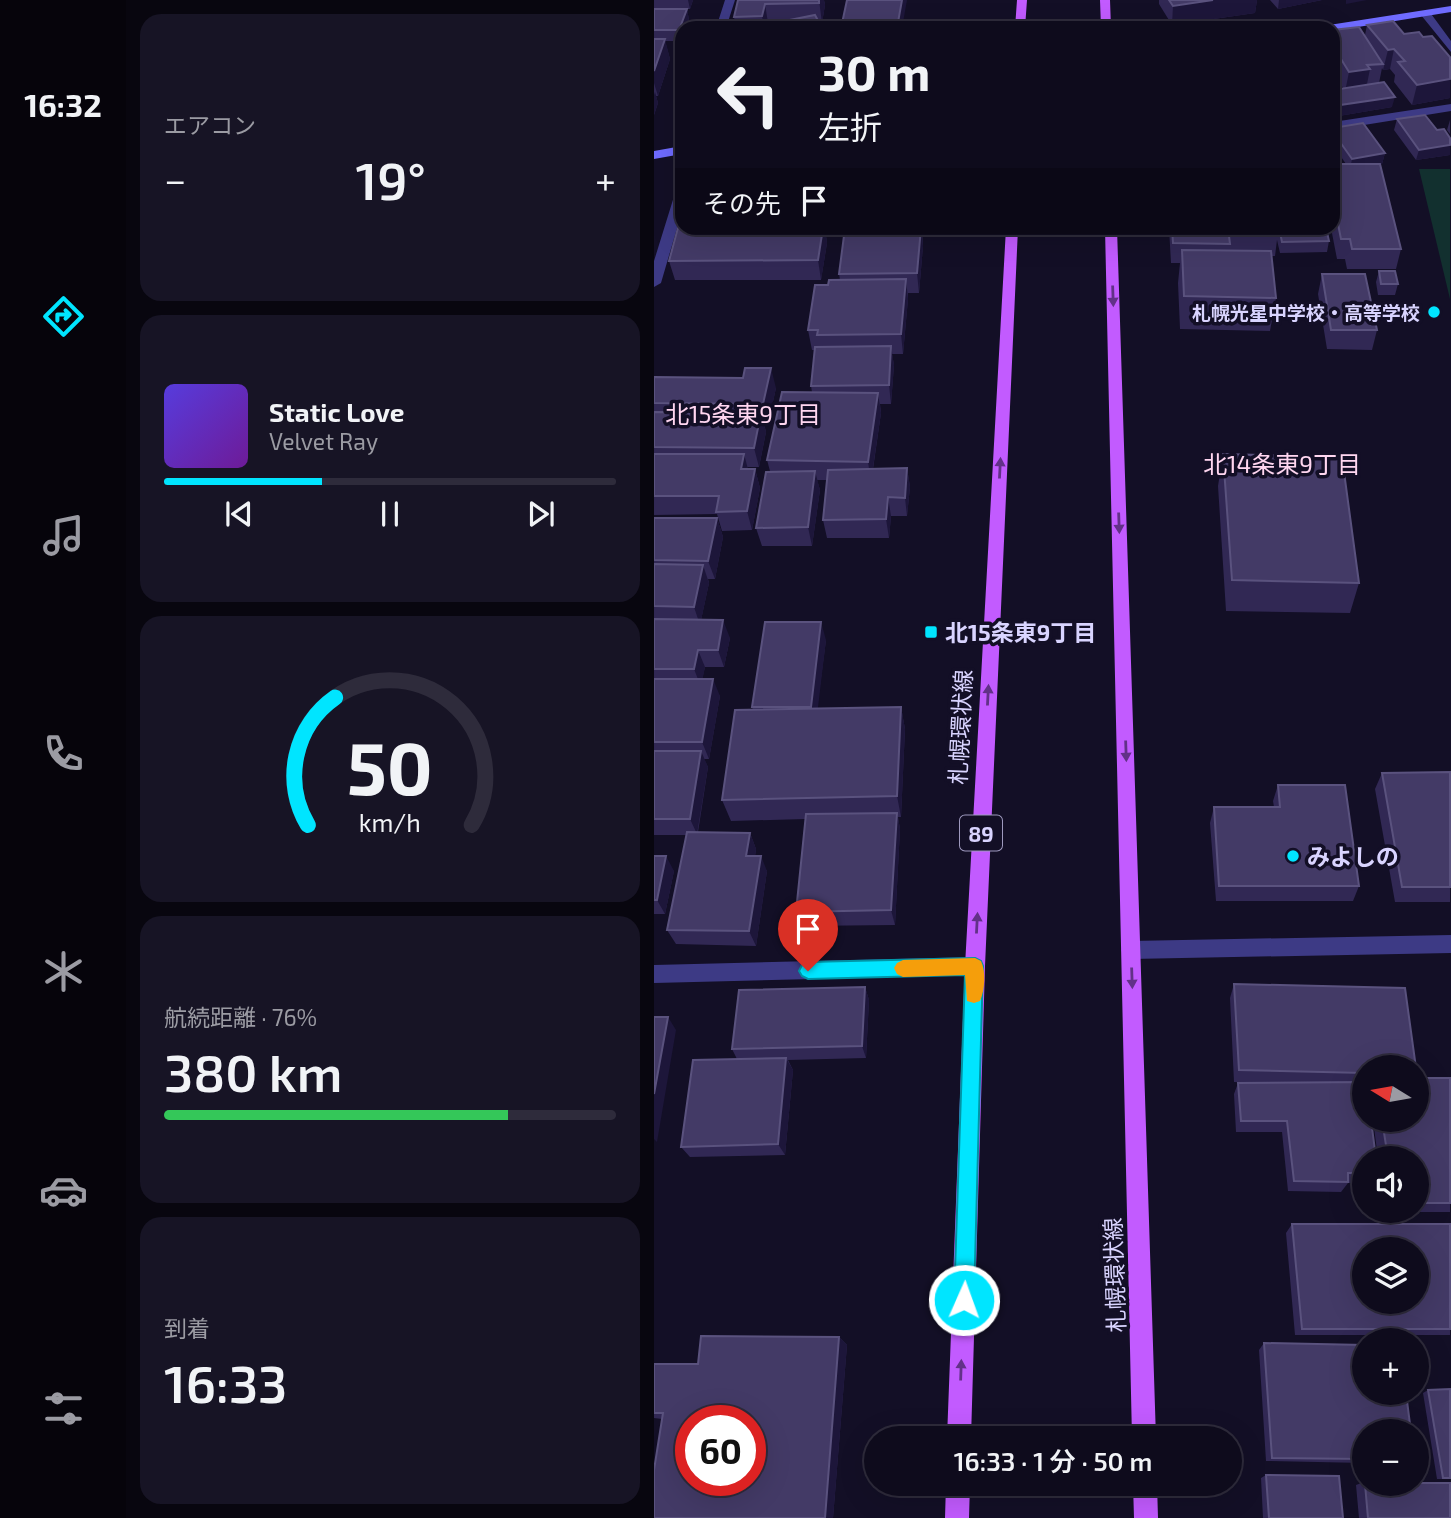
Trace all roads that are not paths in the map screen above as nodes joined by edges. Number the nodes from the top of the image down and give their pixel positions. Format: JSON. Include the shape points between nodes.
{"nodes":[{"id":1,"x":730,"y":0,"type":"edge"},
{"id":2,"x":1022,"y":0,"type":"edge"},
{"id":3,"x":1105,"y":0,"type":"edge"},
{"id":4,"x":1450,"y":9,"type":"edge"},
{"id":5,"x":1425,"y":13,"type":"junction"},
{"id":6,"x":723,"y":21,"type":"edge"},
{"id":7,"x":1020,"y":21,"type":"edge"},
{"id":8,"x":1106,"y":21,"type":"edge"},
{"id":9,"x":1340,"y":26,"type":"edge"},
{"id":10,"x":1450,"y":49,"type":"edge"},
{"id":11,"x":1450,"y":107,"type":"edge"},
{"id":12,"x":1340,"y":125,"type":"edge"},
{"id":13,"x":675,"y":151,"type":"edge"},
{"id":14,"x":654,"y":155,"type":"edge"},
{"id":15,"x":675,"y":213,"type":"edge"},
{"id":16,"x":1012,"y":235,"type":"edge"},
{"id":17,"x":1111,"y":235,"type":"edge"},
{"id":18,"x":654,"y":283,"type":"edge"},
{"id":19,"x":1450,"y":944,"type":"edge"},
{"id":20,"x":1131,"y":950,"type":"junction"},
{"id":21,"x":975,"y":966,"type":"junction"},
{"id":22,"x":654,"y":974,"type":"edge"},
{"id":23,"x":959,"y":1426,"type":"edge"},
{"id":24,"x":1144,"y":1426,"type":"edge"},
{"id":25,"x":958,"y":1496,"type":"edge"},
{"id":26,"x":1145,"y":1496,"type":"edge"},
{"id":27,"x":957,"y":1518,"type":"edge"},
{"id":28,"x":1146,"y":1518,"type":"edge"}],
"edges":[{"from":1,"to":6,"type":"street"},
{"from":2,"to":7,"type":"main road"},
{"from":3,"to":8,"type":"main road"},
{"from":4,"to":5,"type":"street"},
{"from":5,"to":9,"type":"street"},
{"from":5,"to":10,"type":"street"},
{"from":11,"to":12,"type":"street"},
{"from":13,"to":14,"type":"street"},
{"from":15,"to":18,"type":"street"},
{"from":21,"to":16,"type":"main road","name":"札幌環状線","number":"89","one_way":true},
{"from":17,"to":20,"type":"main road","name":"札幌環状線","one_way":true},
{"from":19,"to":20,"type":"street"},
{"from":20,"to":24,"type":"main road","name":"札幌環状線","one_way":true},
{"from":21,"to":22,"type":"street"},
{"from":23,"to":21,"type":"main road","name":"札幌環状線","number":"89","one_way":true},
{"from":25,"to":27,"type":"main road"},
{"from":26,"to":28,"type":"main road"}]}
